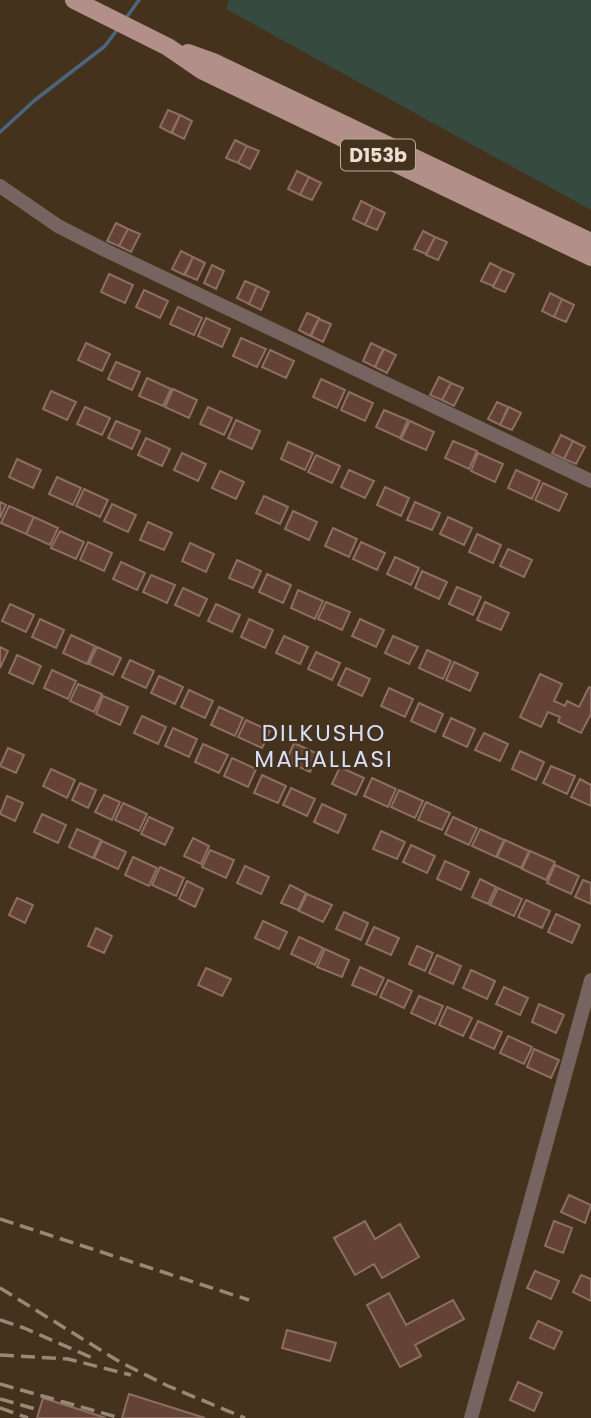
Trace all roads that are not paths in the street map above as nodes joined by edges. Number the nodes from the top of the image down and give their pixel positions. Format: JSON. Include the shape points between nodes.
{"nodes":[{"id":1,"x":74,"y":0,"type":"edge"},
{"id":2,"x":168,"y":47,"type":"junction"},
{"id":3,"x":2,"y":188,"type":"edge"},
{"id":4,"x":591,"y":242,"type":"edge"},
{"id":5,"x":591,"y":257,"type":"edge"},
{"id":6,"x":591,"y":481,"type":"edge"},
{"id":7,"x":591,"y":980,"type":"edge"},
{"id":8,"x":471,"y":1418,"type":"edge"}],
"edges":[{"from":1,"to":2,"type":"main road","number":"D153b"},
{"from":2,"to":4,"type":"main road","number":"D153b","via":[[213,62]]},
{"from":2,"to":5,"type":"main road","number":"D153b","via":[[203,71]]},
{"from":3,"to":6,"type":"street","via":[[58,226],[107,251]]},
{"from":7,"to":8,"type":"street"}]}
